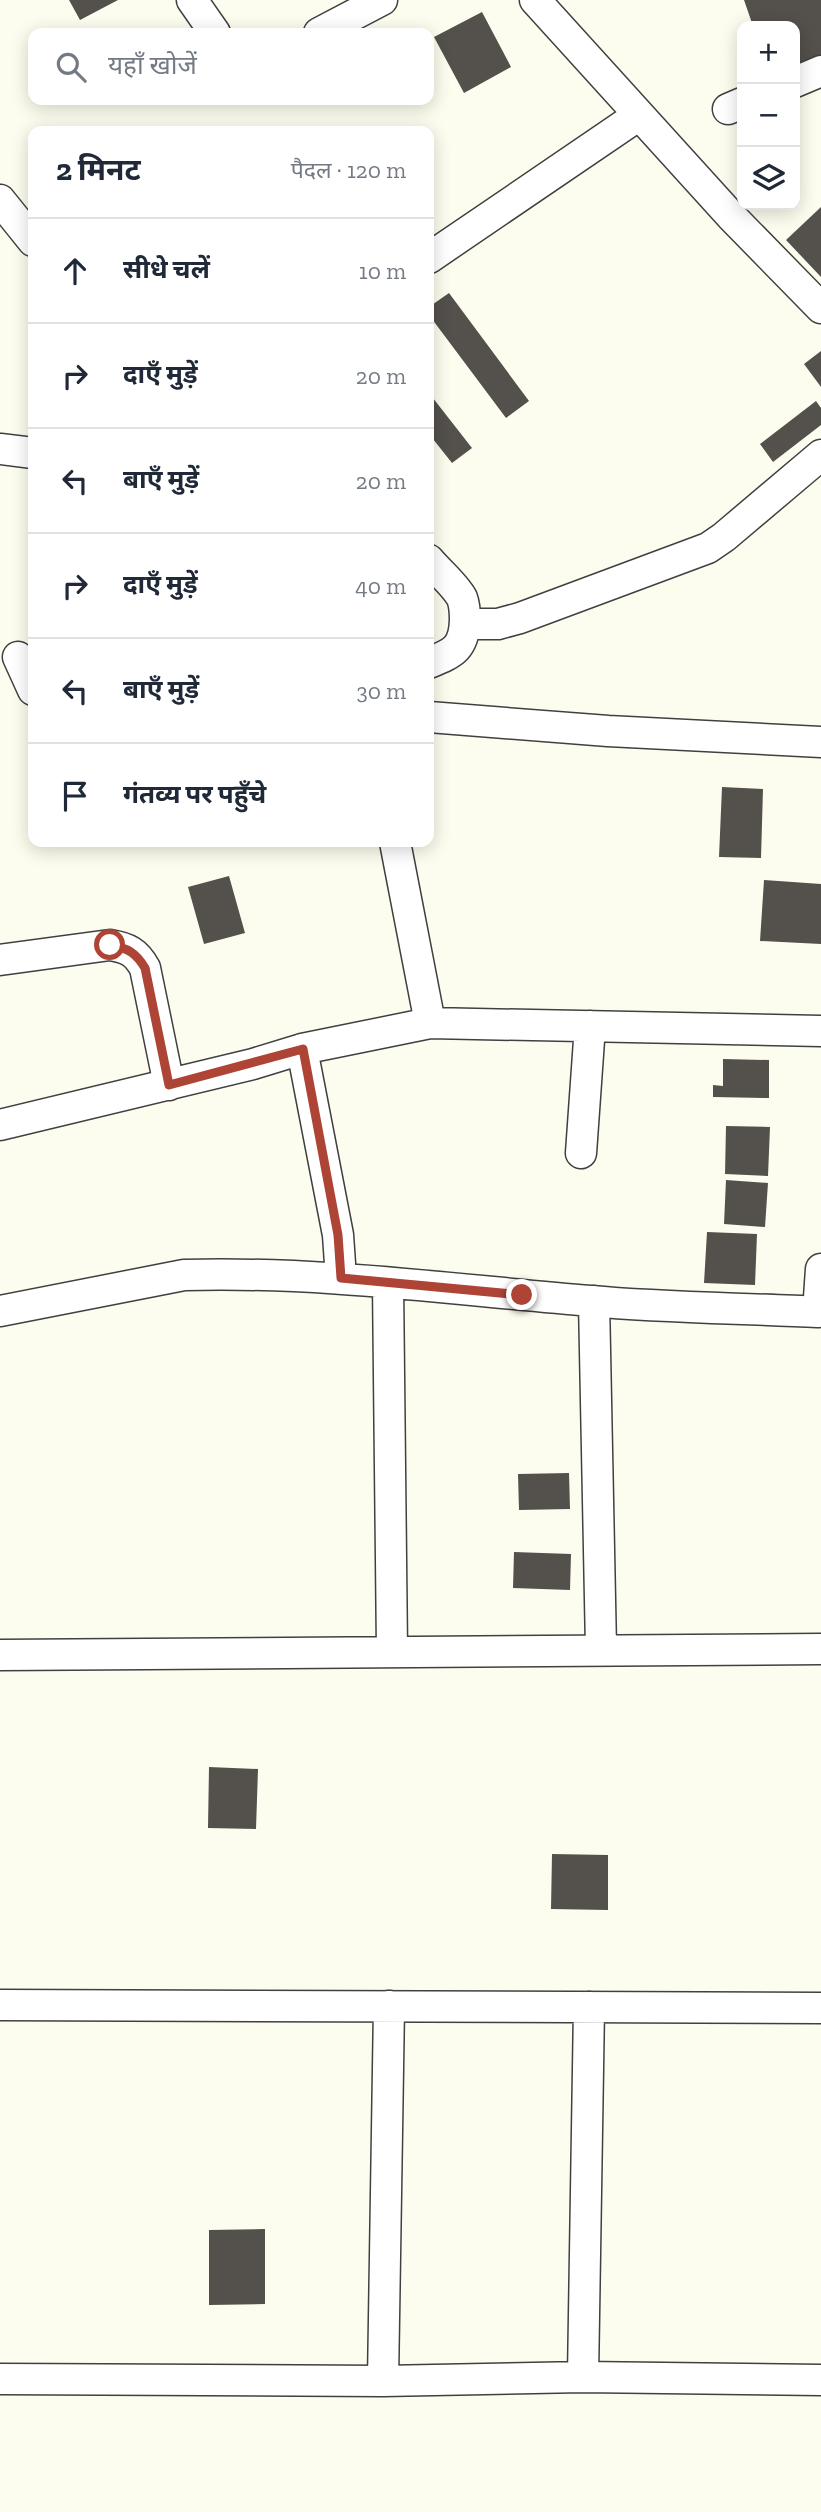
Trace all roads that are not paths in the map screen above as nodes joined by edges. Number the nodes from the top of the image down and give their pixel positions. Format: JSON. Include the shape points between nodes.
{"nodes":[{"id":1,"x":192,"y":0,"type":"edge"},
{"id":2,"x":382,"y":0,"type":"edge"},
{"id":3,"x":535,"y":0,"type":"edge"},
{"id":4,"x":212,"y":28,"type":"edge"},
{"id":5,"x":329,"y":28,"type":"edge"},
{"id":6,"x":821,"y":71,"type":"edge"},
{"id":7,"x":800,"y":80,"type":"edge"},
{"id":8,"x":639,"y":115,"type":"junction"},
{"id":9,"x":0,"y":200,"type":"edge"},
{"id":10,"x":28,"y":235,"type":"edge"},
{"id":11,"x":434,"y":255,"type":"edge"},
{"id":12,"x":821,"y":308,"type":"edge"},
{"id":13,"x":0,"y":449,"type":"edge"},
{"id":14,"x":28,"y":452,"type":"edge"},
{"id":15,"x":821,"y":455,"type":"edge"},
{"id":16,"x":434,"y":566,"type":"edge"},
{"id":17,"x":465,"y":624,"type":"junction"},
{"id":18,"x":17,"y":657,"type":"edge"},
{"id":19,"x":434,"y":661,"type":"edge"},
{"id":20,"x":28,"y":680,"type":"edge"},
{"id":21,"x":434,"y":717,"type":"edge"},
{"id":22,"x":821,"y":742,"type":"edge"},
{"id":23,"x":396,"y":847,"type":"edge"},
{"id":24,"x":0,"y":960,"type":"edge"},
{"id":25,"x":430,"y":1023,"type":"junction"},
{"id":26,"x":590,"y":1026,"type":"junction"},
{"id":27,"x":821,"y":1031,"type":"edge"},
{"id":28,"x":303,"y":1049,"type":"junction"},
{"id":29,"x":169,"y":1085,"type":"junction"},
{"id":30,"x":0,"y":1125,"type":"edge"},
{"id":31,"x":581,"y":1153,"type":"dead end"},
{"id":32,"x":821,"y":1269,"type":"edge"},
{"id":33,"x":341,"y":1278,"type":"junction"},
{"id":34,"x":388,"y":1283,"type":"junction"},
{"id":35,"x":594,"y":1301,"type":"junction"},
{"id":36,"x":0,"y":1311,"type":"edge"},
{"id":37,"x":820,"y":1312,"type":"edge"},
{"id":38,"x":601,"y":1649,"type":"junction"},
{"id":39,"x":821,"y":1649,"type":"edge"},
{"id":40,"x":392,"y":1651,"type":"junction"},
{"id":41,"x":0,"y":1655,"type":"edge"},
{"id":42,"x":0,"y":2005,"type":"edge"},
{"id":43,"x":389,"y":2006,"type":"junction"},
{"id":44,"x":589,"y":2007,"type":"junction"},
{"id":45,"x":821,"y":2008,"type":"edge"},
{"id":46,"x":583,"y":2377,"type":"junction"},
{"id":47,"x":0,"y":2379,"type":"edge"},
{"id":48,"x":821,"y":2380,"type":"edge"},
{"id":49,"x":383,"y":2381,"type":"junction"}],
"edges":[{"from":1,"to":4,"type":"street"},
{"from":2,"to":5,"type":"street"},
{"from":3,"to":8,"type":"street"},
{"from":6,"to":7,"type":"street"},
{"from":8,"to":11,"type":"street"},
{"from":8,"to":12,"type":"street"},
{"from":9,"to":10,"type":"street"},
{"from":13,"to":14,"type":"street"},
{"from":15,"to":17,"type":"street","via":[[708,548],[520,618],[498,624]]},
{"from":16,"to":17,"type":"street","via":[[461,596]]},
{"from":17,"to":19,"type":"street","via":[[459,646]]},
{"from":18,"to":20,"type":"street"},
{"from":21,"to":22,"type":"street"},
{"from":23,"to":25,"type":"street"},
{"from":24,"to":29,"type":"street","via":[[110,945],[138,956],[145,968]]},
{"from":25,"to":26,"type":"street"},
{"from":25,"to":28,"type":"street"},
{"from":26,"to":27,"type":"street"},
{"from":26,"to":31,"type":"street"},
{"from":28,"to":29,"type":"street"},
{"from":28,"to":33,"type":"street","via":[[338,1235]]},
{"from":29,"to":30,"type":"street"},
{"from":32,"to":37,"type":"street"},
{"from":33,"to":34,"type":"street"},
{"from":33,"to":36,"type":"street","via":[[184,1275]]},
{"from":34,"to":35,"type":"street"},
{"from":34,"to":40,"type":"street"},
{"from":35,"to":37,"type":"street"},
{"from":35,"to":38,"type":"street"},
{"from":38,"to":39,"type":"street"},
{"from":38,"to":40,"type":"street"},
{"from":40,"to":41,"type":"street"},
{"from":42,"to":43,"type":"street"},
{"from":43,"to":44,"type":"street"},
{"from":43,"to":49,"type":"street"},
{"from":44,"to":45,"type":"street"},
{"from":44,"to":46,"type":"street"},
{"from":46,"to":48,"type":"street"},
{"from":46,"to":49,"type":"street"},
{"from":47,"to":49,"type":"street"}]}
